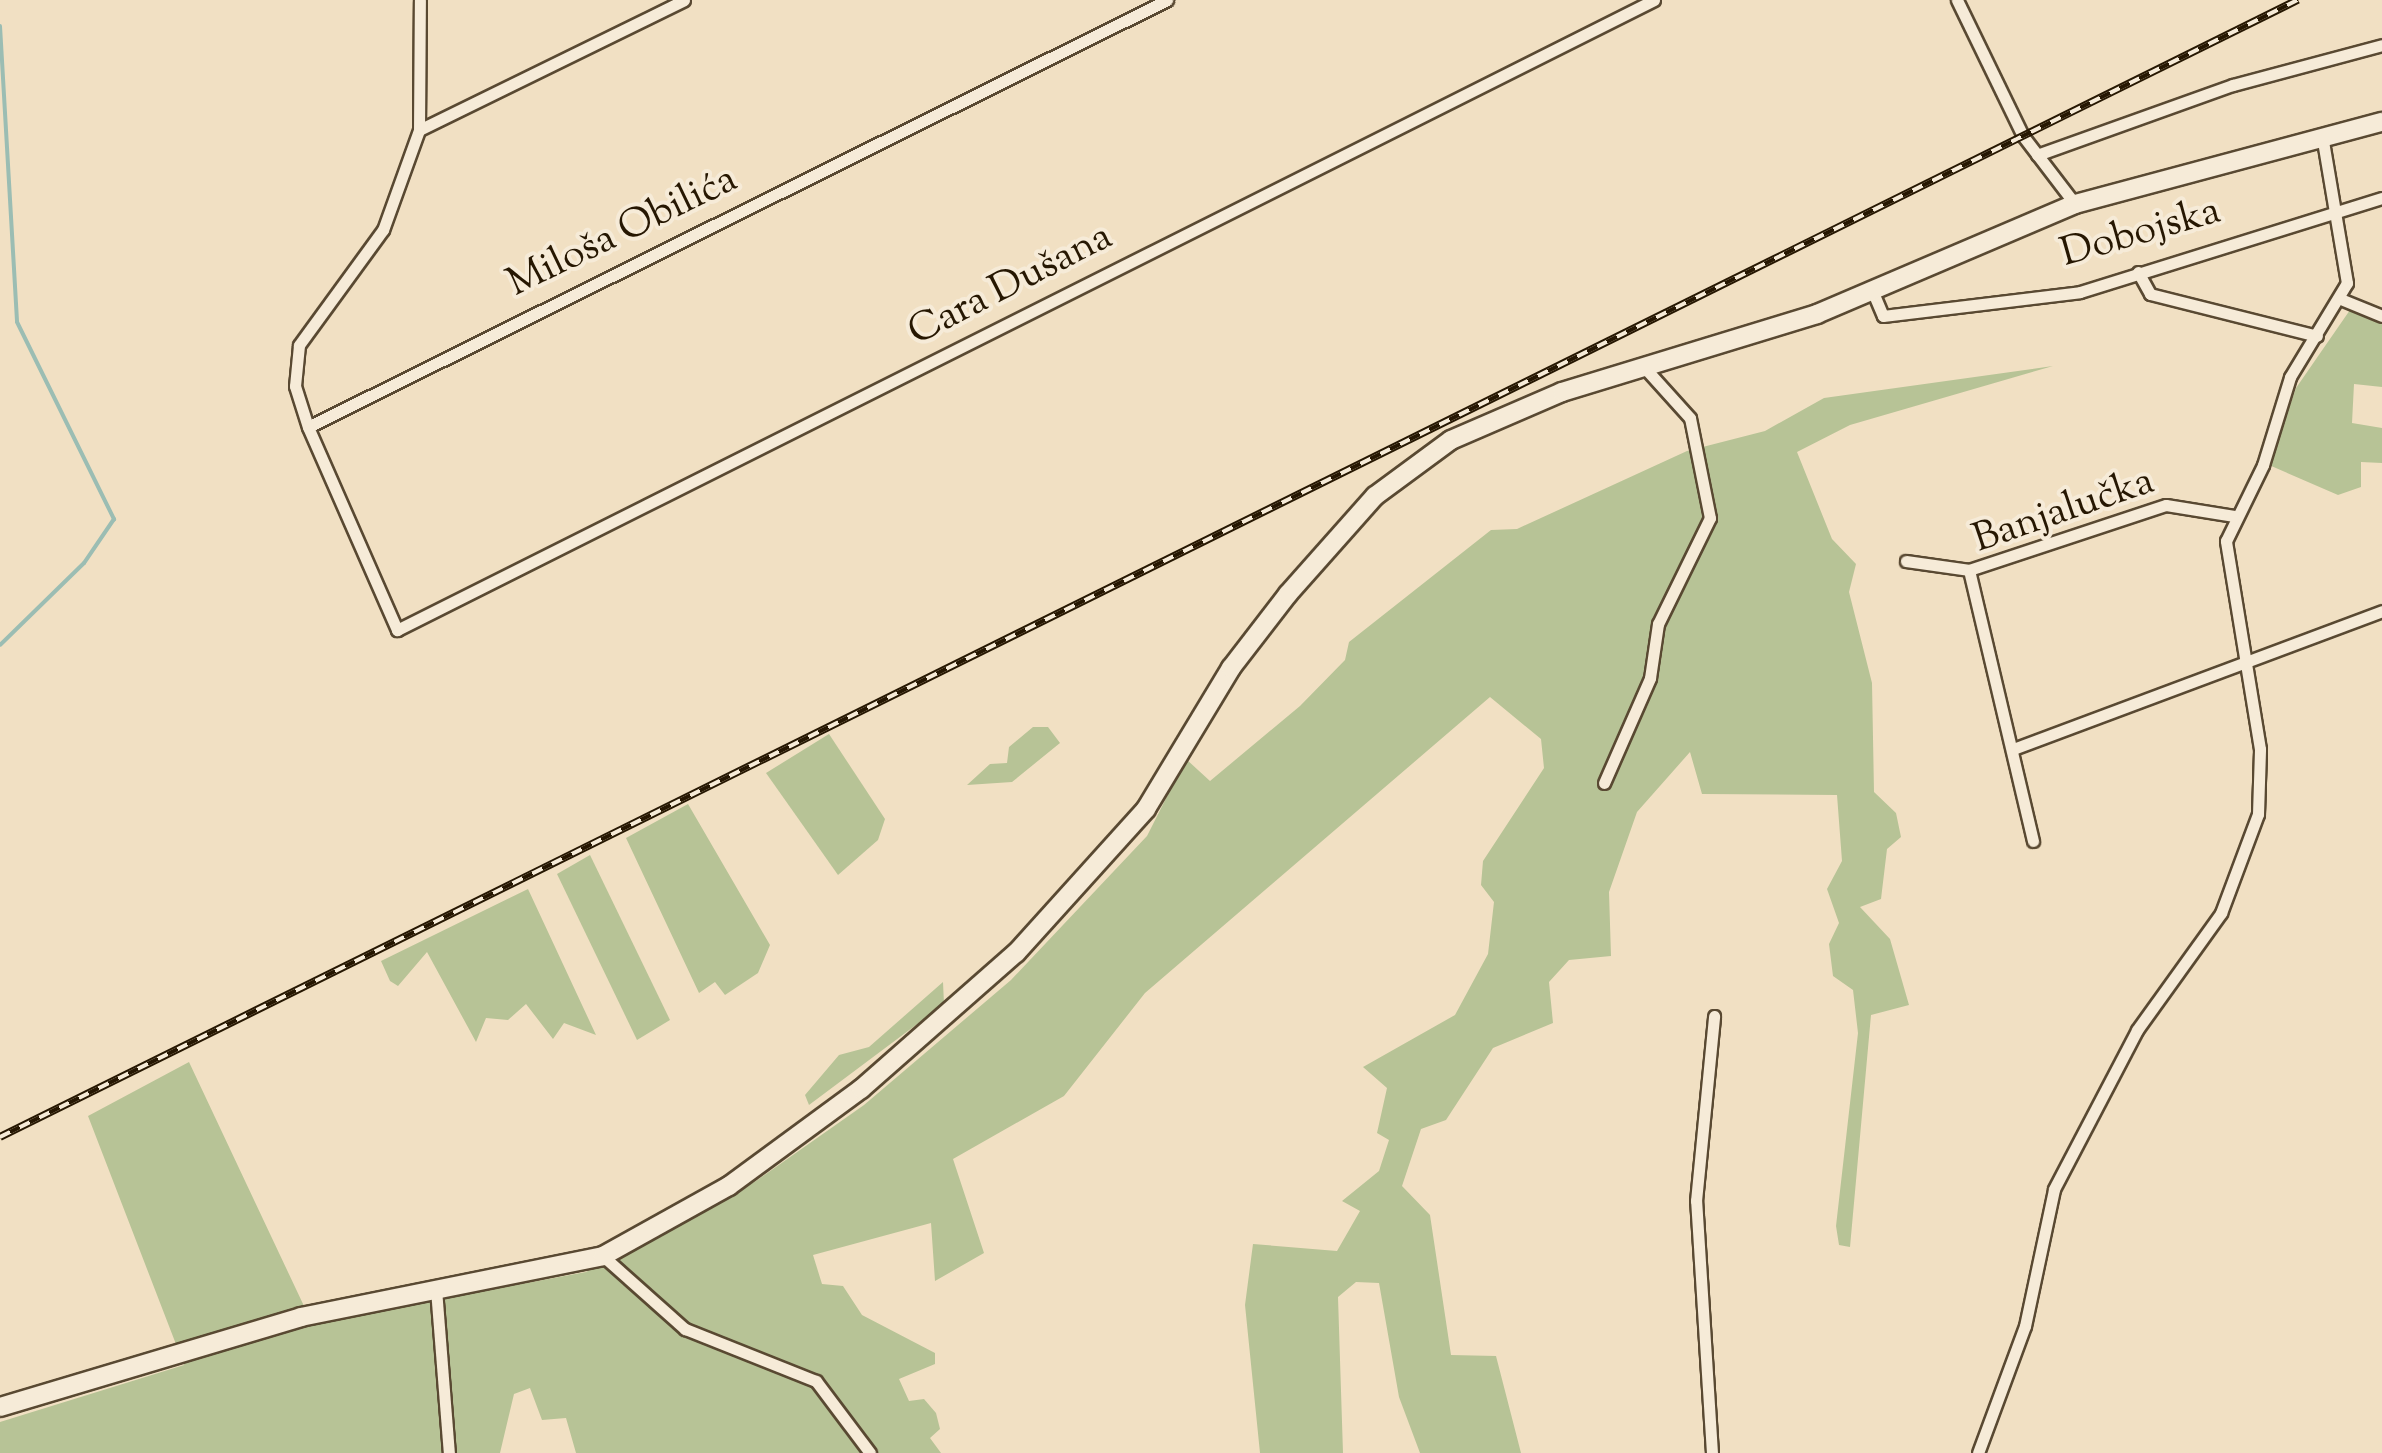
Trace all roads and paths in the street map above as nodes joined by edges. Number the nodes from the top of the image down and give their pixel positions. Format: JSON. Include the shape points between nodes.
{"nodes":[{"id":1,"x":420,"y":0,"type":"edge"},
{"id":2,"x":684,"y":0,"type":"edge"},
{"id":3,"x":1167,"y":0,"type":"edge"},
{"id":4,"x":1654,"y":0,"type":"edge"},
{"id":5,"x":1957,"y":0,"type":"edge"},
{"id":6,"x":2382,"y":45,"type":"edge"},
{"id":7,"x":2382,"y":122,"type":"edge"},
{"id":8,"x":419,"y":130,"type":"junction"},
{"id":9,"x":2322,"y":135,"type":"junction"},
{"id":10,"x":2037,"y":155,"type":"junction"},
{"id":11,"x":2382,"y":198,"type":"edge"},
{"id":12,"x":2075,"y":204,"type":"junction"},
{"id":13,"x":2341,"y":207,"type":"junction"},
{"id":14,"x":2138,"y":272,"type":"junction"},
{"id":15,"x":1872,"y":290,"type":"junction"},
{"id":16,"x":2342,"y":300,"type":"junction"},
{"id":17,"x":2382,"y":316,"type":"edge"},
{"id":18,"x":2317,"y":336,"type":"junction"},
{"id":19,"x":1645,"y":368,"type":"junction"},
{"id":20,"x":308,"y":427,"type":"junction"},
{"id":21,"x":2234,"y":516,"type":"junction"},
{"id":22,"x":1906,"y":561,"type":"dead end"},
{"id":23,"x":1970,"y":570,"type":"junction"},
{"id":24,"x":2382,"y":611,"type":"edge"},
{"id":25,"x":2248,"y":659,"type":"junction"},
{"id":26,"x":2016,"y":748,"type":"junction"},
{"id":27,"x":1604,"y":784,"type":"dead end"},
{"id":28,"x":2033,"y":841,"type":"dead end"},
{"id":29,"x":1714,"y":1016,"type":"dead end"},
{"id":30,"x":603,"y":1256,"type":"junction"},
{"id":31,"x":436,"y":1289,"type":"junction"},
{"id":32,"x":0,"y":1407,"type":"edge"},
{"id":33,"x":449,"y":1453,"type":"edge"},
{"id":34,"x":870,"y":1453,"type":"edge"},
{"id":35,"x":1712,"y":1453,"type":"edge"},
{"id":36,"x":1978,"y":1453,"type":"edge"}],
"edges":[{"from":1,"to":8,"type":"street"},
{"from":2,"to":8,"type":"street"},
{"from":3,"to":20,"type":"street","name":"Miloša Obilića"},
{"from":4,"to":20,"type":"street","name":"Cara Dušana","via":[[397,630]]},
{"from":5,"to":10,"type":"street"},
{"from":6,"to":10,"type":"street","via":[[2233,85]]},
{"from":7,"to":9,"type":"main road"},
{"from":8,"to":20,"type":"street","via":[[383,230],[299,345],[295,386]]},
{"from":9,"to":12,"type":"main road"},
{"from":9,"to":13,"type":"street"},
{"from":10,"to":12,"type":"street"},
{"from":11,"to":13,"type":"street","name":"Dobojska"},
{"from":12,"to":15,"type":"main road"},
{"from":13,"to":14,"type":"street","name":"Dobojska"},
{"from":13,"to":16,"type":"street"},
{"from":14,"to":15,"type":"street","name":"Dobojska","via":[[2080,292],[1883,316]]},
{"from":14,"to":18,"type":"street","via":[[2150,294]]},
{"from":15,"to":19,"type":"main road"},
{"from":16,"to":17,"type":"street"},
{"from":16,"to":18,"type":"street"},
{"from":18,"to":21,"type":"street","via":[[2290,376],[2263,465]]},
{"from":19,"to":27,"type":"street","via":[[1690,418],[1710,518],[1658,624],[1650,678]]},
{"from":19,"to":30,"type":"main road","via":[[1498,416],[1389,484],[1231,668],[1146,809],[1016,953],[832,1110],[729,1186]]},
{"from":21,"to":23,"type":"street","name":"Banjalučka","via":[[2166,505]]},
{"from":21,"to":25,"type":"street","via":[[2226,541],[2230,599]]},
{"from":22,"to":23,"type":"street"},
{"from":23,"to":26,"type":"street","name":"Banjalučka"},
{"from":24,"to":25,"type":"street"},
{"from":25,"to":26,"type":"street"},
{"from":25,"to":36,"type":"street","via":[[2262,774],[2245,854],[2221,913],[2137,1030],[2054,1189],[2024,1326]]},
{"from":26,"to":28,"type":"street","name":"Banjalučka"},
{"from":29,"to":35,"type":"street","via":[[1696,1201]]},
{"from":30,"to":31,"type":"main road"},
{"from":30,"to":34,"type":"street","via":[[684,1330],[816,1381]]},
{"from":31,"to":32,"type":"main road","via":[[173,1351]]},
{"from":31,"to":33,"type":"street","via":[[432,1325]]}]}
